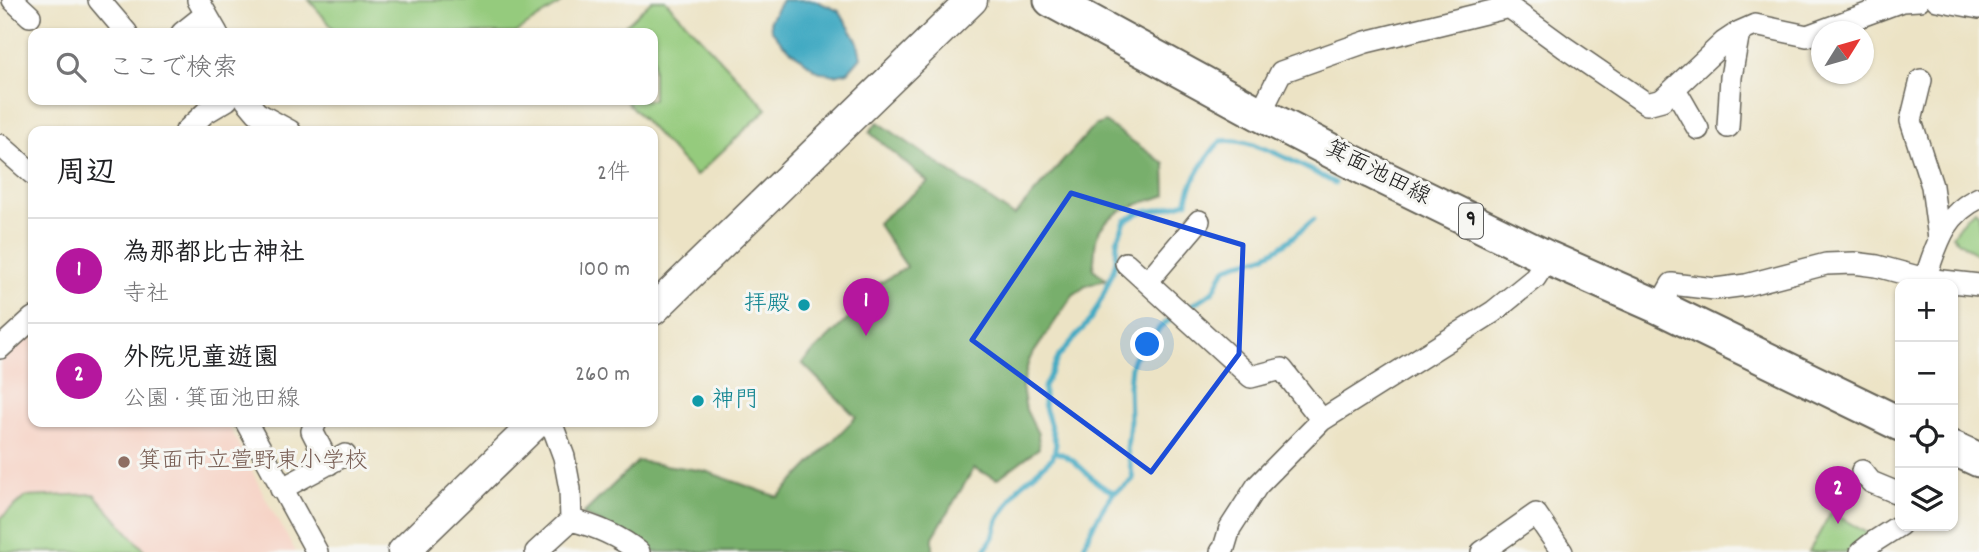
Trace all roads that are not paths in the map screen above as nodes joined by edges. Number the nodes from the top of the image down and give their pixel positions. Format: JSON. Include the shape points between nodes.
{"nodes":[{"id":1,"x":13,"y":0,"type":"edge"},
{"id":2,"x":99,"y":0,"type":"edge"},
{"id":3,"x":972,"y":0,"type":"edge"},
{"id":4,"x":1051,"y":0,"type":"edge"},
{"id":5,"x":1907,"y":0,"type":"edge"},
{"id":6,"x":1937,"y":0,"type":"edge"},
{"id":7,"x":202,"y":7,"type":"edge"},
{"id":8,"x":1979,"y":8,"type":"edge"},
{"id":9,"x":30,"y":16,"type":"dead end"},
{"id":10,"x":123,"y":28,"type":"edge"},
{"id":11,"x":186,"y":28,"type":"edge"},
{"id":12,"x":214,"y":28,"type":"edge"},
{"id":13,"x":1739,"y":32,"type":"junction"},
{"id":14,"x":1922,"y":80,"type":"dead end"},
{"id":15,"x":1675,"y":89,"type":"junction"},
{"id":16,"x":219,"y":105,"type":"edge"},
{"id":17,"x":250,"y":105,"type":"edge"},
{"id":18,"x":1260,"y":114,"type":"junction"},
{"id":19,"x":191,"y":126,"type":"edge"},
{"id":20,"x":273,"y":126,"type":"edge"},
{"id":21,"x":1728,"y":127,"type":"dead end"},
{"id":22,"x":1698,"y":129,"type":"dead end"},
{"id":23,"x":0,"y":145,"type":"edge"},
{"id":24,"x":28,"y":170,"type":"edge"},
{"id":25,"x":1979,"y":198,"type":"edge"},
{"id":26,"x":1199,"y":221,"type":"dead end"},
{"id":27,"x":1939,"y":239,"type":"junction"},
{"id":28,"x":1548,"y":258,"type":"junction"},
{"id":29,"x":1126,"y":263,"type":"dead end"},
{"id":30,"x":1925,"y":279,"type":"joint"},
{"id":31,"x":1147,"y":282,"type":"junction"},
{"id":32,"x":1958,"y":283,"type":"edge"},
{"id":33,"x":1979,"y":285,"type":"edge"},
{"id":34,"x":658,"y":305,"type":"edge"},
{"id":35,"x":1659,"y":307,"type":"junction"},
{"id":36,"x":28,"y":323,"type":"edge"},
{"id":37,"x":0,"y":348,"type":"edge"},
{"id":38,"x":1322,"y":420,"type":"junction"},
{"id":39,"x":1895,"y":422,"type":"edge"},
{"id":40,"x":249,"y":427,"type":"edge"},
{"id":41,"x":314,"y":427,"type":"edge"},
{"id":42,"x":532,"y":427,"type":"edge"},
{"id":43,"x":553,"y":427,"type":"edge"},
{"id":44,"x":1958,"y":450,"type":"edge"},
{"id":45,"x":1979,"y":460,"type":"edge"},
{"id":46,"x":1862,"y":471,"type":"dead end"},
{"id":47,"x":281,"y":489,"type":"junction"},
{"id":48,"x":1895,"y":492,"type":"edge"},
{"id":49,"x":571,"y":520,"type":"junction"},
{"id":50,"x":1895,"y":528,"type":"edge"},
{"id":51,"x":1224,"y":551,"type":"edge"},
{"id":52,"x":317,"y":552,"type":"edge"},
{"id":53,"x":403,"y":552,"type":"edge"},
{"id":54,"x":536,"y":552,"type":"edge"},
{"id":55,"x":639,"y":552,"type":"edge"},
{"id":56,"x":1482,"y":552,"type":"edge"},
{"id":57,"x":1562,"y":552,"type":"edge"},
{"id":58,"x":1861,"y":552,"type":"edge"}],
"edges":[{"from":1,"to":9,"type":"street"},
{"from":2,"to":10,"type":"street"},
{"from":3,"to":34,"type":"street"},
{"from":4,"to":18,"type":"main road","name":"箕面池田線","number":"9"},
{"from":5,"to":13,"type":"street","via":[[1807,36],[1755,25]]},
{"from":6,"to":8,"type":"street"},
{"from":7,"to":11,"type":"street"},
{"from":7,"to":12,"type":"street"},
{"from":13,"to":15,"type":"street"},
{"from":13,"to":21,"type":"street"},
{"from":14,"to":27,"type":"street","via":[[1911,121],[1932,186]]},
{"from":15,"to":18,"type":"street","via":[[1662,100],[1647,104],[1509,7],[1366,42],[1281,72]]},
{"from":15,"to":22,"type":"street"},
{"from":16,"to":19,"type":"street"},
{"from":17,"to":20,"type":"street"},
{"from":18,"to":28,"type":"main road","name":"箕面池田線","number":"9"},
{"from":23,"to":24,"type":"street"},
{"from":25,"to":27,"type":"street","via":[[1954,217]]},
{"from":26,"to":31,"type":"street"},
{"from":27,"to":30,"type":"street"},
{"from":28,"to":35,"type":"main road","name":"箕面池田線","number":"9"},
{"from":28,"to":38,"type":"street","via":[[1535,278],[1493,312]]},
{"from":29,"to":31,"type":"street"},
{"from":30,"to":35,"type":"street","via":[[1854,262],[1826,264],[1746,285],[1714,289],[1672,284]]},
{"from":31,"to":38,"type":"street","via":[[1251,377],[1282,369]]},
{"from":32,"to":33,"type":"street"},
{"from":35,"to":39,"type":"main road","name":"箕面池田線","number":"9"},
{"from":36,"to":37,"type":"street"},
{"from":38,"to":51,"type":"street","via":[[1257,485],[1230,528]]},
{"from":40,"to":47,"type":"street"},
{"from":41,"to":47,"type":"street","via":[[312,431],[337,460]]},
{"from":42,"to":53,"type":"street"},
{"from":43,"to":49,"type":"street","via":[[564,457]]},
{"from":44,"to":45,"type":"main road"},
{"from":46,"to":48,"type":"street","via":[[1871,482]]},
{"from":47,"to":52,"type":"street"},
{"from":49,"to":54,"type":"street"},
{"from":49,"to":55,"type":"street","via":[[595,526]]},
{"from":50,"to":58,"type":"street"},
{"from":56,"to":57,"type":"street","via":[[1536,514]]}]}
